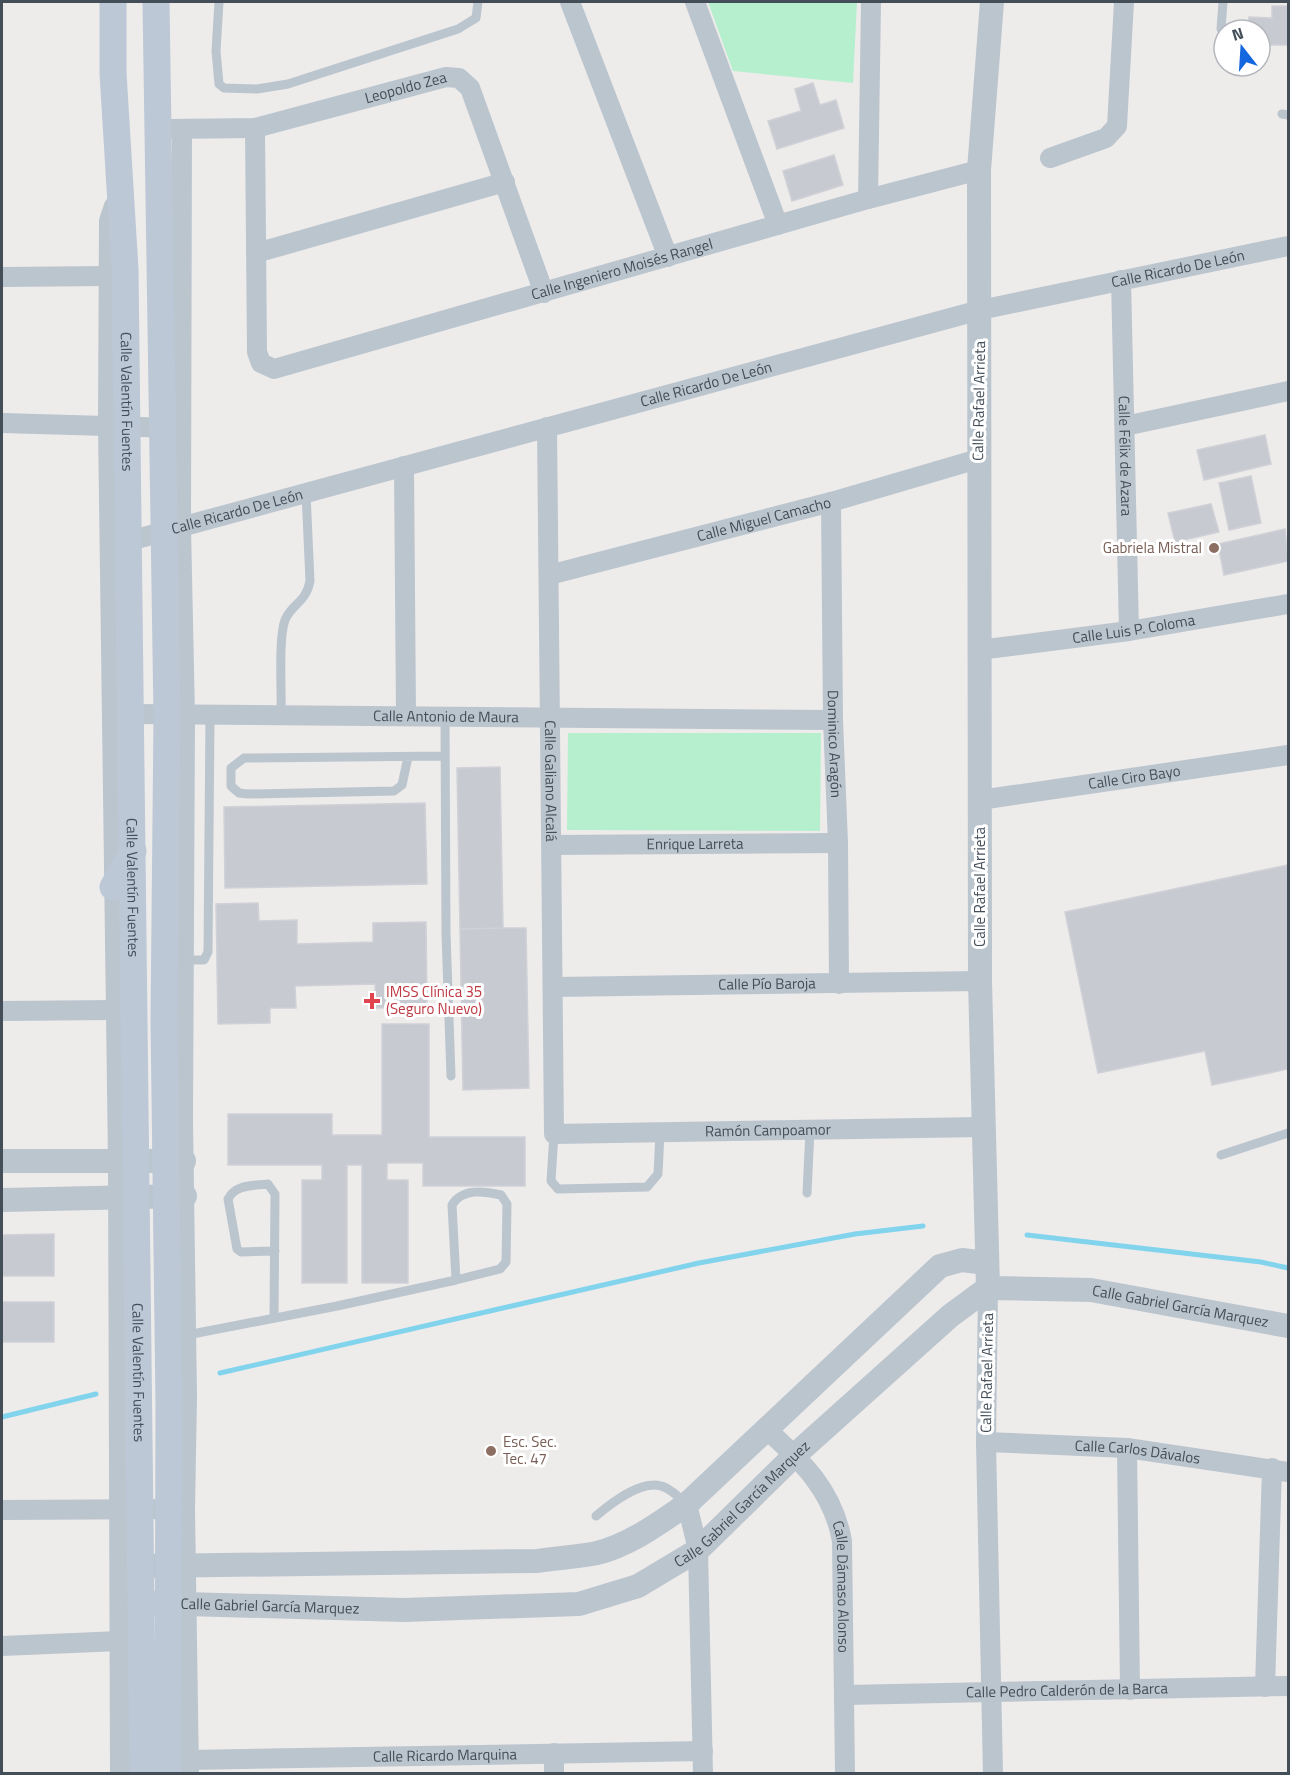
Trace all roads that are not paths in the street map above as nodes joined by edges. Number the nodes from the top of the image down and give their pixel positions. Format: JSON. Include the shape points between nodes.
{"nodes":[{"id":1,"x":113,"y":2,"type":"edge"},
{"id":2,"x":156,"y":2,"type":"edge"},
{"id":3,"x":219,"y":2,"type":"edge"},
{"id":4,"x":478,"y":2,"type":"edge"},
{"id":5,"x":570,"y":2,"type":"edge"},
{"id":6,"x":695,"y":2,"type":"edge"},
{"id":7,"x":871,"y":2,"type":"edge"},
{"id":8,"x":992,"y":2,"type":"edge"},
{"id":9,"x":1124,"y":2,"type":"edge"},
{"id":10,"x":1222,"y":2,"type":"edge"},
{"id":11,"x":1221,"y":18,"type":"edge"},
{"id":12,"x":255,"y":128,"type":"junction"},
{"id":13,"x":170,"y":129,"type":"junction"},
{"id":14,"x":1050,"y":158,"type":"dead end"},
{"id":15,"x":979,"y":171,"type":"junction"},
{"id":16,"x":505,"y":182,"type":"junction"},
{"id":17,"x":121,"y":186,"type":"junction"},
{"id":18,"x":868,"y":199,"type":"junction"},
{"id":19,"x":778,"y":225,"type":"junction"},
{"id":20,"x":1288,"y":246,"type":"edge"},
{"id":21,"x":256,"y":253,"type":"junction"},
{"id":22,"x":668,"y":257,"type":"junction"},
{"id":23,"x":108,"y":276,"type":"junction"},
{"id":24,"x":2,"y":277,"type":"edge"},
{"id":25,"x":1121,"y":280,"type":"junction"},
{"id":26,"x":544,"y":293,"type":"junction"},
{"id":27,"x":980,"y":309,"type":"junction"},
{"id":28,"x":1288,"y":392,"type":"edge"},
{"id":29,"x":2,"y":423,"type":"edge"},
{"id":30,"x":118,"y":426,"type":"junction"},
{"id":31,"x":1125,"y":426,"type":"junction"},
{"id":32,"x":548,"y":427,"type":"junction"},
{"id":33,"x":174,"y":428,"type":"junction"},
{"id":34,"x":978,"y":459,"type":"junction"},
{"id":35,"x":404,"y":466,"type":"junction"},
{"id":36,"x":306,"y":493,"type":"junction"},
{"id":37,"x":831,"y":502,"type":"junction"},
{"id":38,"x":172,"y":529,"type":"junction"},
{"id":39,"x":129,"y":541,"type":"junction"},
{"id":40,"x":549,"y":575,"type":"junction"},
{"id":41,"x":1288,"y":604,"type":"edge"},
{"id":42,"x":1129,"y":631,"type":"junction"},
{"id":43,"x":979,"y":650,"type":"junction"},
{"id":44,"x":131,"y":714,"type":"junction"},
{"id":45,"x":281,"y":715,"type":"junction"},
{"id":46,"x":406,"y":715,"type":"junction"},
{"id":47,"x":176,"y":716,"type":"junction"},
{"id":48,"x":210,"y":716,"type":"junction"},
{"id":49,"x":445,"y":716,"type":"junction"},
{"id":50,"x":551,"y":717,"type":"junction"},
{"id":51,"x":832,"y":720,"type":"junction"},
{"id":52,"x":1288,"y":755,"type":"edge"},
{"id":53,"x":445,"y":756,"type":"junction"},
{"id":54,"x":408,"y":757,"type":"junction"},
{"id":55,"x":980,"y":800,"type":"junction"},
{"id":56,"x":838,"y":843,"type":"junction"},
{"id":57,"x":553,"y":845,"type":"junction"},
{"id":58,"x":133,"y":850,"type":"junction"},
{"id":59,"x":113,"y":887,"type":"junction"},
{"id":60,"x":157,"y":960,"type":"junction"},
{"id":61,"x":980,"y":981,"type":"junction"},
{"id":62,"x":838,"y":984,"type":"junction"},
{"id":63,"x":554,"y":987,"type":"junction"},
{"id":64,"x":114,"y":1010,"type":"junction"},
{"id":65,"x":2,"y":1011,"type":"edge"},
{"id":66,"x":451,"y":1076,"type":"dead end"},
{"id":67,"x":983,"y":1127,"type":"junction"},
{"id":68,"x":810,"y":1130,"type":"junction"},
{"id":69,"x":660,"y":1133,"type":"junction"},
{"id":70,"x":1288,"y":1133,"type":"edge"},
{"id":71,"x":554,"y":1134,"type":"junction"},
{"id":72,"x":1221,"y":1155,"type":"dead end"},
{"id":73,"x":2,"y":1161,"type":"edge"},
{"id":74,"x":127,"y":1161,"type":"junction"},
{"id":75,"x":175,"y":1161,"type":"junction"},
{"id":76,"x":807,"y":1193,"type":"dead end"},
{"id":77,"x":175,"y":1196,"type":"junction"},
{"id":78,"x":127,"y":1198,"type":"junction"},
{"id":79,"x":2,"y":1200,"type":"edge"},
{"id":80,"x":275,"y":1251,"type":"junction"},
{"id":81,"x":986,"y":1263,"type":"junction"},
{"id":82,"x":456,"y":1280,"type":"junction"},
{"id":83,"x":988,"y":1288,"type":"junction"},
{"id":84,"x":274,"y":1318,"type":"junction"},
{"id":85,"x":1288,"y":1326,"type":"edge"},
{"id":86,"x":181,"y":1342,"type":"junction"},
{"id":87,"x":766,"y":1429,"type":"junction"},
{"id":88,"x":986,"y":1442,"type":"junction"},
{"id":89,"x":1127,"y":1448,"type":"junction"},
{"id":90,"x":795,"y":1455,"type":"junction"},
{"id":91,"x":1280,"y":1470,"type":"edge"},
{"id":92,"x":687,"y":1504,"type":"junction"},
{"id":93,"x":130,"y":1509,"type":"junction"},
{"id":94,"x":176,"y":1509,"type":"junction"},
{"id":95,"x":2,"y":1510,"type":"edge"},
{"id":96,"x":596,"y":1516,"type":"dead end"},
{"id":97,"x":698,"y":1550,"type":"junction"},
{"id":98,"x":165,"y":1566,"type":"junction"},
{"id":99,"x":141,"y":1603,"type":"junction"},
{"id":100,"x":177,"y":1605,"type":"junction"},
{"id":101,"x":120,"y":1641,"type":"junction"},
{"id":102,"x":2,"y":1647,"type":"edge"},
{"id":103,"x":1288,"y":1686,"type":"edge"},
{"id":104,"x":1265,"y":1687,"type":"junction"},
{"id":105,"x":1130,"y":1690,"type":"junction"},
{"id":106,"x":990,"y":1692,"type":"junction"},
{"id":107,"x":844,"y":1695,"type":"junction"},
{"id":108,"x":703,"y":1751,"type":"junction"},
{"id":109,"x":554,"y":1753,"type":"junction"},
{"id":110,"x":182,"y":1769,"type":"edge"},
{"id":111,"x":120,"y":1773,"type":"edge"},
{"id":112,"x":143,"y":1773,"type":"edge"},
{"id":113,"x":554,"y":1773,"type":"edge"},
{"id":114,"x":703,"y":1773,"type":"edge"},
{"id":115,"x":845,"y":1773,"type":"edge"},
{"id":116,"x":993,"y":1773,"type":"edge"}],
"edges":[{"from":1,"to":17,"type":"main road","name":"Calle Valentín Fuentes","via":[[113,73]]},
{"from":2,"to":13,"type":"main road","name":"Calle Valentín Fuentes"},
{"from":3,"to":4,"type":"lane","via":[[219,84],[224,88],[257,89],[288,84],[458,29],[476,18]]},
{"from":5,"to":22,"type":"street"},
{"from":6,"to":19,"type":"street"},
{"from":7,"to":18,"type":"street"},
{"from":8,"to":15,"type":"street","name":"Calle Rafael Arrieta"},
{"from":9,"to":14,"type":"street","via":[[1117,126],[1107,138]]},
{"from":10,"to":11,"type":"lane"},
{"from":12,"to":13,"type":"street","name":"Leopoldo Zea"},
{"from":12,"to":16,"type":"street","name":"Leopoldo Zea","via":[[446,77],[459,78],[470,88]]},
{"from":12,"to":21,"type":"street"},
{"from":13,"to":33,"type":"main road","name":"Calle Valentín Fuentes"},
{"from":15,"to":18,"type":"street","name":"Calle Ingeniero Moisés Rangel"},
{"from":15,"to":27,"type":"street","name":"Calle Rafael Arrieta"},
{"from":16,"to":21,"type":"street"},
{"from":16,"to":26,"type":"street","name":"Leopoldo Zea"},
{"from":17,"to":23,"type":"street","via":[[110,221]]},
{"from":17,"to":30,"type":"main road","name":"Calle Valentín Fuentes","via":[[125,269]]},
{"from":18,"to":19,"type":"street","name":"Calle Ingeniero Moisés Rangel"},
{"from":19,"to":22,"type":"street","name":"Calle Ingeniero Moisés Rangel"},
{"from":20,"to":25,"type":"street","name":"Calle Ricardo De León"},
{"from":21,"to":26,"type":"street","name":"Calle Ingeniero Moisés Rangel","via":[[257,352],[265,367],[278,369]]},
{"from":22,"to":26,"type":"street","name":"Calle Ingeniero Moisés Rangel"},
{"from":23,"to":24,"type":"street"},
{"from":23,"to":30,"type":"street"},
{"from":25,"to":27,"type":"street","name":"Calle Ricardo De León"},
{"from":25,"to":31,"type":"street","name":"Calle Félix de Azara"},
{"from":27,"to":32,"type":"street","name":"Calle Ricardo De León"},
{"from":27,"to":34,"type":"street","name":"Calle Rafael Arrieta"},
{"from":28,"to":31,"type":"street"},
{"from":29,"to":30,"type":"street"},
{"from":30,"to":33,"type":"street"},
{"from":30,"to":39,"type":"main road","name":"Calle Valentín Fuentes"},
{"from":30,"to":59,"type":"street"},
{"from":31,"to":42,"type":"street","name":"Calle Félix de Azara"},
{"from":32,"to":35,"type":"street","name":"Calle Ricardo De León"},
{"from":32,"to":40,"type":"street","name":"Calle Galiano Alcalá"},
{"from":33,"to":38,"type":"main road","name":"Calle Valentín Fuentes"},
{"from":34,"to":37,"type":"street","name":"Calle Miguel Camacho"},
{"from":34,"to":43,"type":"street","name":"Calle Rafael Arrieta"},
{"from":35,"to":36,"type":"street","name":"Calle Ricardo De León"},
{"from":35,"to":46,"type":"street"},
{"from":36,"to":38,"type":"street","name":"Calle Ricardo De León"},
{"from":36,"to":45,"type":"lane","via":[[310,581],[307,595],[284,626]]},
{"from":37,"to":40,"type":"street","name":"Calle Miguel Camacho"},
{"from":37,"to":51,"type":"street","name":"Dominico Aragón"},
{"from":38,"to":39,"type":"street","name":"Calle Ricardo De León"},
{"from":38,"to":47,"type":"main road","name":"Calle Valentín Fuentes"},
{"from":39,"to":44,"type":"main road","name":"Calle Valentín Fuentes"},
{"from":40,"to":50,"type":"street","name":"Calle Galiano Alcalá"},
{"from":41,"to":42,"type":"street","name":"Calle Luis P. Coloma"},
{"from":42,"to":43,"type":"street","name":"Calle Luis P. Coloma"},
{"from":43,"to":55,"type":"street","name":"Calle Rafael Arrieta"},
{"from":44,"to":47,"type":"street","name":"Calle Antonio de Maura"},
{"from":44,"to":58,"type":"main road","name":"Calle Valentín Fuentes"},
{"from":45,"to":46,"type":"street","name":"Calle Antonio de Maura"},
{"from":45,"to":48,"type":"street","name":"Calle Antonio de Maura"},
{"from":46,"to":49,"type":"street","name":"Calle Antonio de Maura"},
{"from":47,"to":48,"type":"street","name":"Calle Antonio de Maura"},
{"from":47,"to":60,"type":"main road","name":"Calle Valentín Fuentes"},
{"from":48,"to":60,"type":"lane","via":[[208,952],[204,960]]},
{"from":49,"to":50,"type":"street","name":"Calle Antonio de Maura"},
{"from":49,"to":53,"type":"lane"},
{"from":50,"to":51,"type":"street","name":"Calle Antonio de Maura"},
{"from":50,"to":57,"type":"street","name":"Calle Galiano Alcalá"},
{"from":51,"to":56,"type":"street","name":"Dominico Aragón"},
{"from":52,"to":55,"type":"street","name":"Calle Ciro Bayo"},
{"from":53,"to":54,"type":"lane"},
{"from":53,"to":66,"type":"lane"},
{"from":54,"to":54,"type":"lane","via":[[244,758],[231,768],[231,786],[248,794],[394,791],[402,785]]},
{"from":55,"to":61,"type":"street","name":"Calle Rafael Arrieta"},
{"from":56,"to":57,"type":"street","name":"Enrique Larreta"},
{"from":56,"to":62,"type":"street","name":"Dominico Aragón"},
{"from":57,"to":63,"type":"street","name":"Calle Galiano Alcalá"},
{"from":58,"to":59,"type":"main road"},
{"from":58,"to":60,"type":"main road","name":"Calle Valentín Fuentes"},
{"from":59,"to":64,"type":"street"},
{"from":60,"to":74,"type":"main road","name":"Calle Valentín Fuentes"},
{"from":60,"to":75,"type":"main road","name":"Calle Valentín Fuentes"},
{"from":61,"to":62,"type":"street","name":"Calle Pío Baroja"},
{"from":61,"to":67,"type":"street","name":"Calle Rafael Arrieta"},
{"from":62,"to":63,"type":"street","name":"Calle Pío Baroja"},
{"from":63,"to":71,"type":"street","name":"Calle Galiano Alcalá"},
{"from":64,"to":65,"type":"street"},
{"from":64,"to":74,"type":"street"},
{"from":67,"to":68,"type":"street","name":"Ramón Campoamor"},
{"from":67,"to":81,"type":"street","name":"Calle Rafael Arrieta"},
{"from":68,"to":69,"type":"street","name":"Ramón Campoamor"},
{"from":68,"to":76,"type":"lane"},
{"from":69,"to":71,"type":"street","name":"Ramón Campoamor"},
{"from":69,"to":71,"type":"lane","via":[[658,1174],[647,1187],[558,1189],[551,1181]]},
{"from":70,"to":72,"type":"lane"},
{"from":73,"to":74,"type":"street"},
{"from":74,"to":75,"type":"street"},
{"from":74,"to":78,"type":"main road","name":"Calle Valentín Fuentes"},
{"from":75,"to":77,"type":"main road","name":"Calle Valentín Fuentes"},
{"from":77,"to":78,"type":"street"},
{"from":77,"to":86,"type":"main road","name":"Calle Valentín Fuentes"},
{"from":78,"to":79,"type":"street"},
{"from":78,"to":93,"type":"main road","name":"Calle Valentín Fuentes"},
{"from":80,"to":80,"type":"lane","via":[[237,1249],[228,1199],[231,1192],[239,1187],[268,1184],[272,1188]]},
{"from":80,"to":84,"type":"lane"},
{"from":81,"to":83,"type":"street","name":"Calle Rafael Arrieta"},
{"from":81,"to":87,"type":"street","via":[[962,1260],[940,1266]]},
{"from":82,"to":82,"type":"lane","via":[[504,1266],[507,1204],[501,1195],[466,1192],[452,1205]]},
{"from":82,"to":84,"type":"lane"},
{"from":83,"to":85,"type":"street","name":"Calle Gabriel García Marquez","via":[[1091,1290]]},
{"from":83,"to":88,"type":"street","name":"Calle Rafael Arrieta"},
{"from":83,"to":90,"type":"street","name":"Calle Gabriel García Marquez","via":[[950,1316]]},
{"from":84,"to":86,"type":"lane"},
{"from":86,"to":94,"type":"main road","name":"Calle Valentín Fuentes"},
{"from":87,"to":90,"type":"street","name":"Calle Dámaso Alonso"},
{"from":87,"to":92,"type":"street"},
{"from":88,"to":89,"type":"street","name":"Calle Carlos Dávalos"},
{"from":88,"to":106,"type":"street","name":"Calle Rafael Arrieta"},
{"from":89,"to":91,"type":"street","name":"Calle Carlos Dávalos"},
{"from":89,"to":105,"type":"street"},
{"from":90,"to":97,"type":"street","name":"Calle Gabriel García Marquez"},
{"from":90,"to":107,"type":"street","name":"Calle Dámaso Alonso","via":[[827,1495],[838,1521],[842,1541]]},
{"from":91,"to":104,"type":"street"},
{"from":92,"to":96,"type":"lane","via":[[669,1490],[654,1485],[634,1491]]},
{"from":92,"to":97,"type":"street"},
{"from":92,"to":98,"type":"street","via":[[624,1543],[597,1553],[537,1561]]},
{"from":93,"to":94,"type":"street"},
{"from":93,"to":95,"type":"street"},
{"from":93,"to":98,"type":"main road","name":"Calle Valentín Fuentes"},
{"from":93,"to":101,"type":"street"},
{"from":94,"to":98,"type":"main road","name":"Calle Valentín Fuentes"},
{"from":97,"to":100,"type":"street","name":"Calle Gabriel García Marquez","via":[[638,1586],[579,1604],[404,1610]]},
{"from":97,"to":108,"type":"street"},
{"from":98,"to":99,"type":"main road","name":"Calle Valentín Fuentes"},
{"from":98,"to":100,"type":"main road","name":"Calle Valentín Fuentes"},
{"from":99,"to":100,"type":"street","name":"Calle Gabriel García Marquez"},
{"from":99,"to":112,"type":"main road","name":"Calle Valentín Fuentes"},
{"from":100,"to":110,"type":"main road","name":"Calle Valentín Fuentes"},
{"from":101,"to":102,"type":"street"},
{"from":101,"to":111,"type":"street"},
{"from":103,"to":104,"type":"street","name":"Calle Pedro Calderón de la Barca"},
{"from":104,"to":105,"type":"street","name":"Calle Pedro Calderón de la Barca"},
{"from":105,"to":106,"type":"street","name":"Calle Pedro Calderón de la Barca"},
{"from":106,"to":107,"type":"street","name":"Calle Pedro Calderón de la Barca"},
{"from":106,"to":116,"type":"street","name":"Calle Rafael Arrieta"},
{"from":107,"to":115,"type":"street","name":"Calle Dámaso Alonso"},
{"from":108,"to":109,"type":"street","name":"Calle Ricardo Marquina"},
{"from":108,"to":114,"type":"street"},
{"from":109,"to":110,"type":"street","name":"Calle Ricardo Marquina"},
{"from":109,"to":113,"type":"street"}]}
